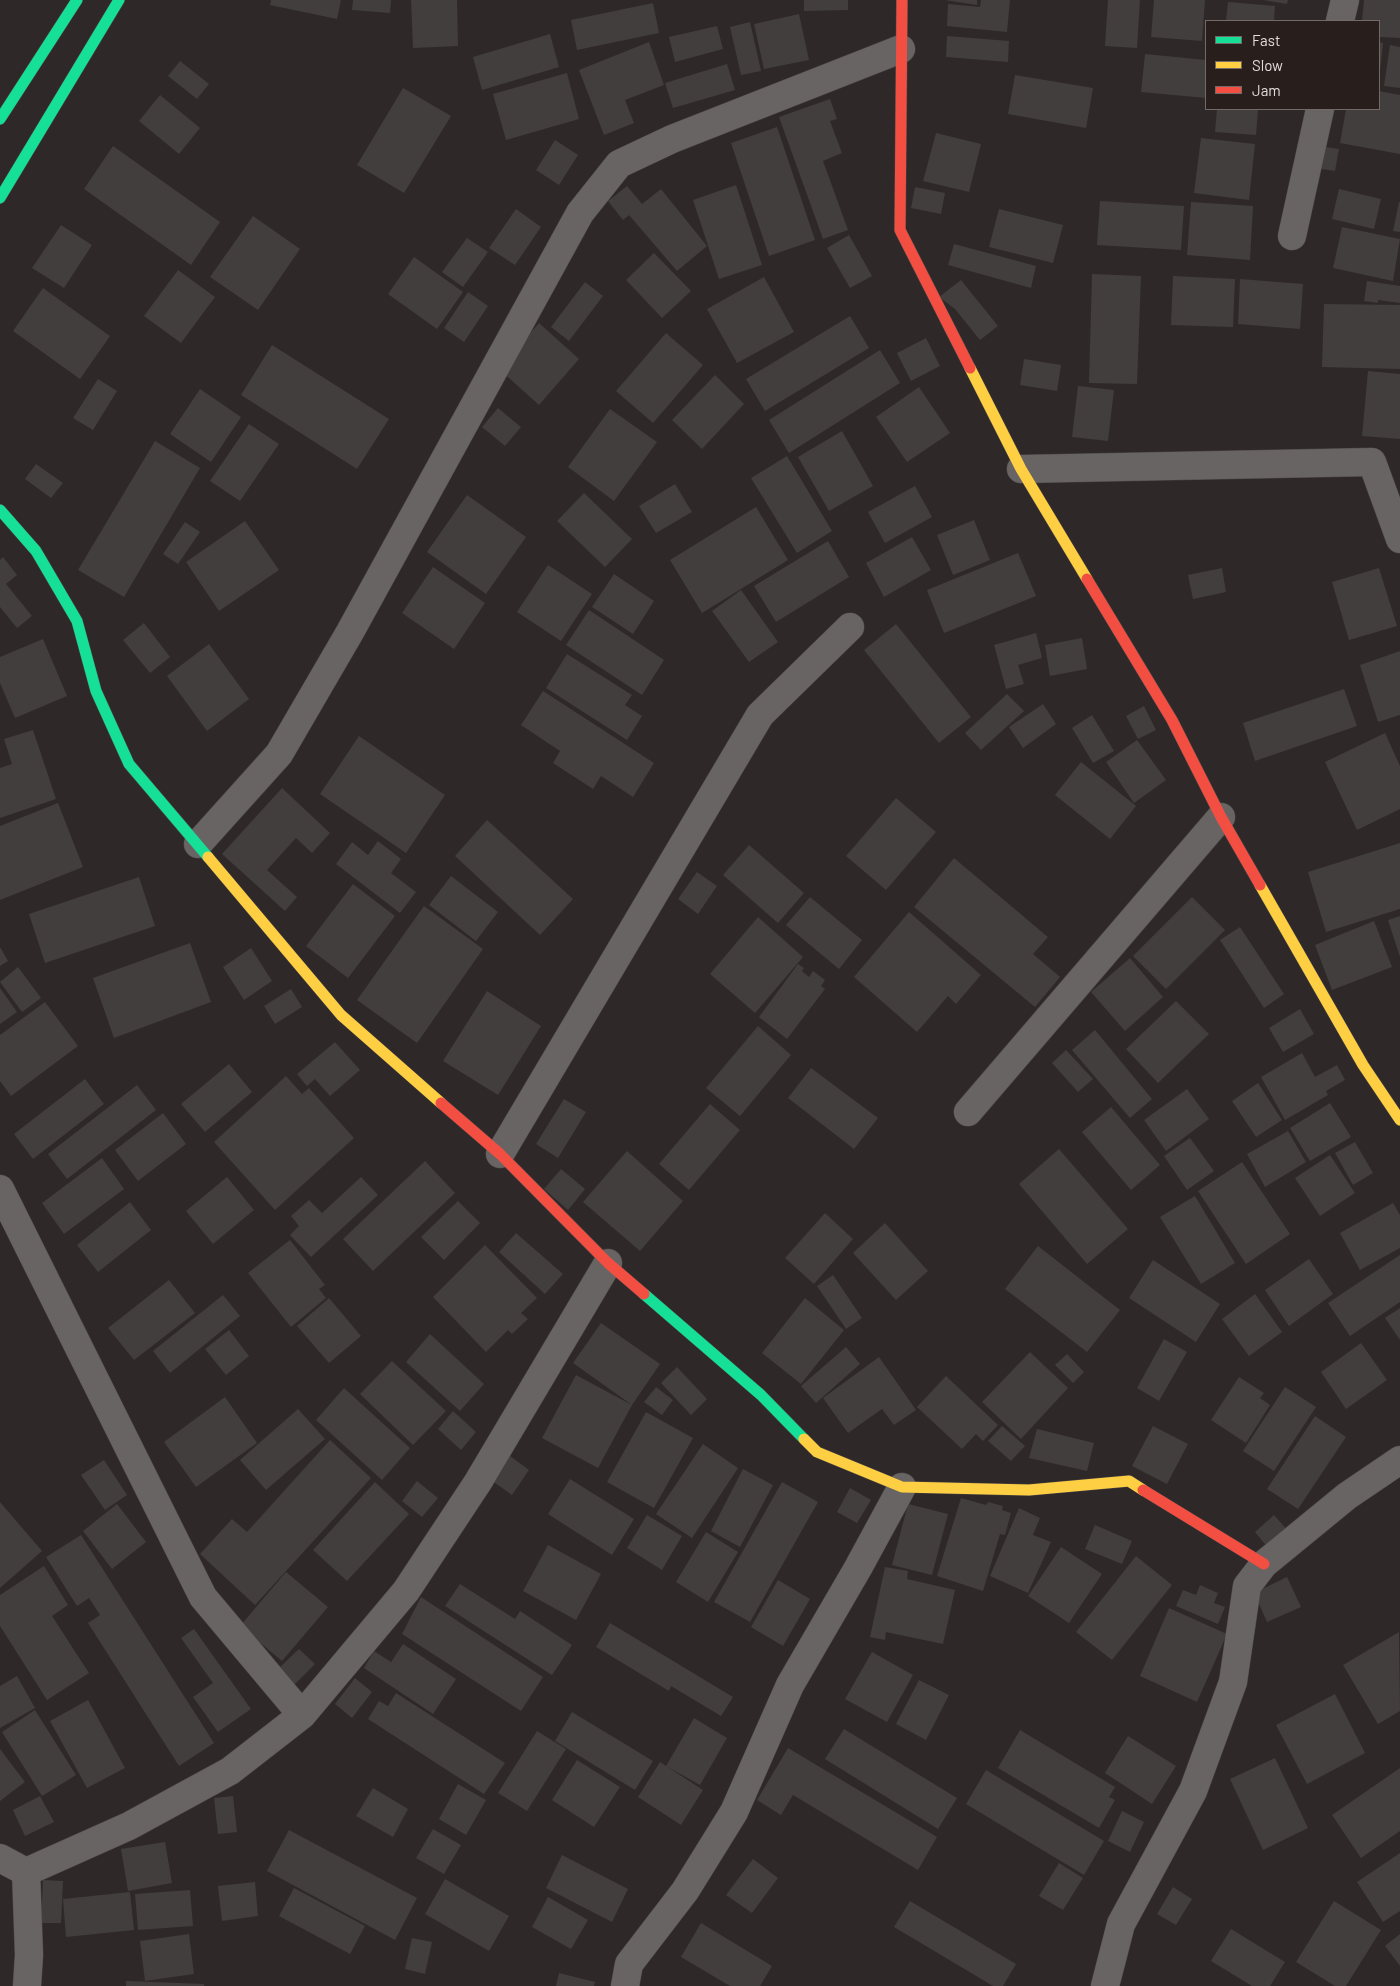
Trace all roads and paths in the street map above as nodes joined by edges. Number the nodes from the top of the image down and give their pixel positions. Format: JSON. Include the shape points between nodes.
{"nodes":[{"id":1,"x":77,"y":0,"type":"edge"},
{"id":2,"x":119,"y":0,"type":"edge"},
{"id":3,"x":902,"y":0,"type":"edge"},
{"id":4,"x":1345,"y":0,"type":"edge"},
{"id":5,"x":1340,"y":20,"type":"edge"},
{"id":6,"x":901,"y":49,"type":"junction"},
{"id":7,"x":1320,"y":110,"type":"edge"},
{"id":8,"x":0,"y":119,"type":"edge"},
{"id":9,"x":0,"y":198,"type":"edge"},
{"id":10,"x":1292,"y":236,"type":"dead end"},
{"id":11,"x":1020,"y":469,"type":"junction"},
{"id":12,"x":0,"y":510,"type":"edge"},
{"id":13,"x":1400,"y":538,"type":"edge"},
{"id":14,"x":850,"y":627,"type":"dead end"},
{"id":15,"x":1221,"y":817,"type":"junction"},
{"id":16,"x":198,"y":844,"type":"junction"},
{"id":17,"x":968,"y":1112,"type":"dead end"},
{"id":18,"x":1400,"y":1120,"type":"edge"},
{"id":19,"x":500,"y":1154,"type":"junction"},
{"id":20,"x":0,"y":1189,"type":"edge"},
{"id":21,"x":608,"y":1263,"type":"junction"},
{"id":22,"x":1400,"y":1460,"type":"edge"},
{"id":23,"x":902,"y":1487,"type":"junction"},
{"id":24,"x":1264,"y":1564,"type":"junction"},
{"id":25,"x":302,"y":1716,"type":"junction"},
{"id":26,"x":0,"y":1858,"type":"edge"},
{"id":27,"x":26,"y":1872,"type":"junction"},
{"id":28,"x":27,"y":1986,"type":"edge"},
{"id":29,"x":625,"y":1986,"type":"edge"},
{"id":30,"x":1105,"y":1986,"type":"edge"}],
"edges":[{"from":1,"to":8,"type":"street"},
{"from":2,"to":9,"type":"street"},
{"from":3,"to":6,"type":"street"},
{"from":4,"to":5,"type":"street"},
{"from":6,"to":11,"type":"street","via":[[900,230]]},
{"from":6,"to":16,"type":"street","via":[[672,139],[619,164],[580,213],[350,632],[279,754]]},
{"from":7,"to":10,"type":"street"},
{"from":11,"to":13,"type":"street","via":[[1372,462]]},
{"from":11,"to":15,"type":"street","via":[[1172,720]]},
{"from":12,"to":16,"type":"street","via":[[36,551],[77,621],[96,691],[129,764]]},
{"from":14,"to":19,"type":"street","via":[[760,715]]},
{"from":15,"to":17,"type":"street"},
{"from":15,"to":18,"type":"street","via":[[1363,1065]]},
{"from":16,"to":19,"type":"street","via":[[341,1015]]},
{"from":19,"to":21,"type":"street"},
{"from":20,"to":25,"type":"street","via":[[203,1597]]},
{"from":21,"to":23,"type":"street","via":[[761,1395],[817,1452]]},
{"from":21,"to":25,"type":"street","via":[[478,1482],[406,1591]]},
{"from":22,"to":24,"type":"street","via":[[1347,1496]]},
{"from":23,"to":24,"type":"street","via":[[1029,1490],[1130,1481]]},
{"from":23,"to":29,"type":"street","via":[[790,1685],[734,1812],[685,1891],[629,1964]]},
{"from":24,"to":30,"type":"street","via":[[1247,1586],[1232,1682],[1193,1791],[1122,1924]]},
{"from":25,"to":27,"type":"street","via":[[230,1771],[129,1826]]},
{"from":26,"to":27,"type":"street"},
{"from":27,"to":28,"type":"street"}]}
